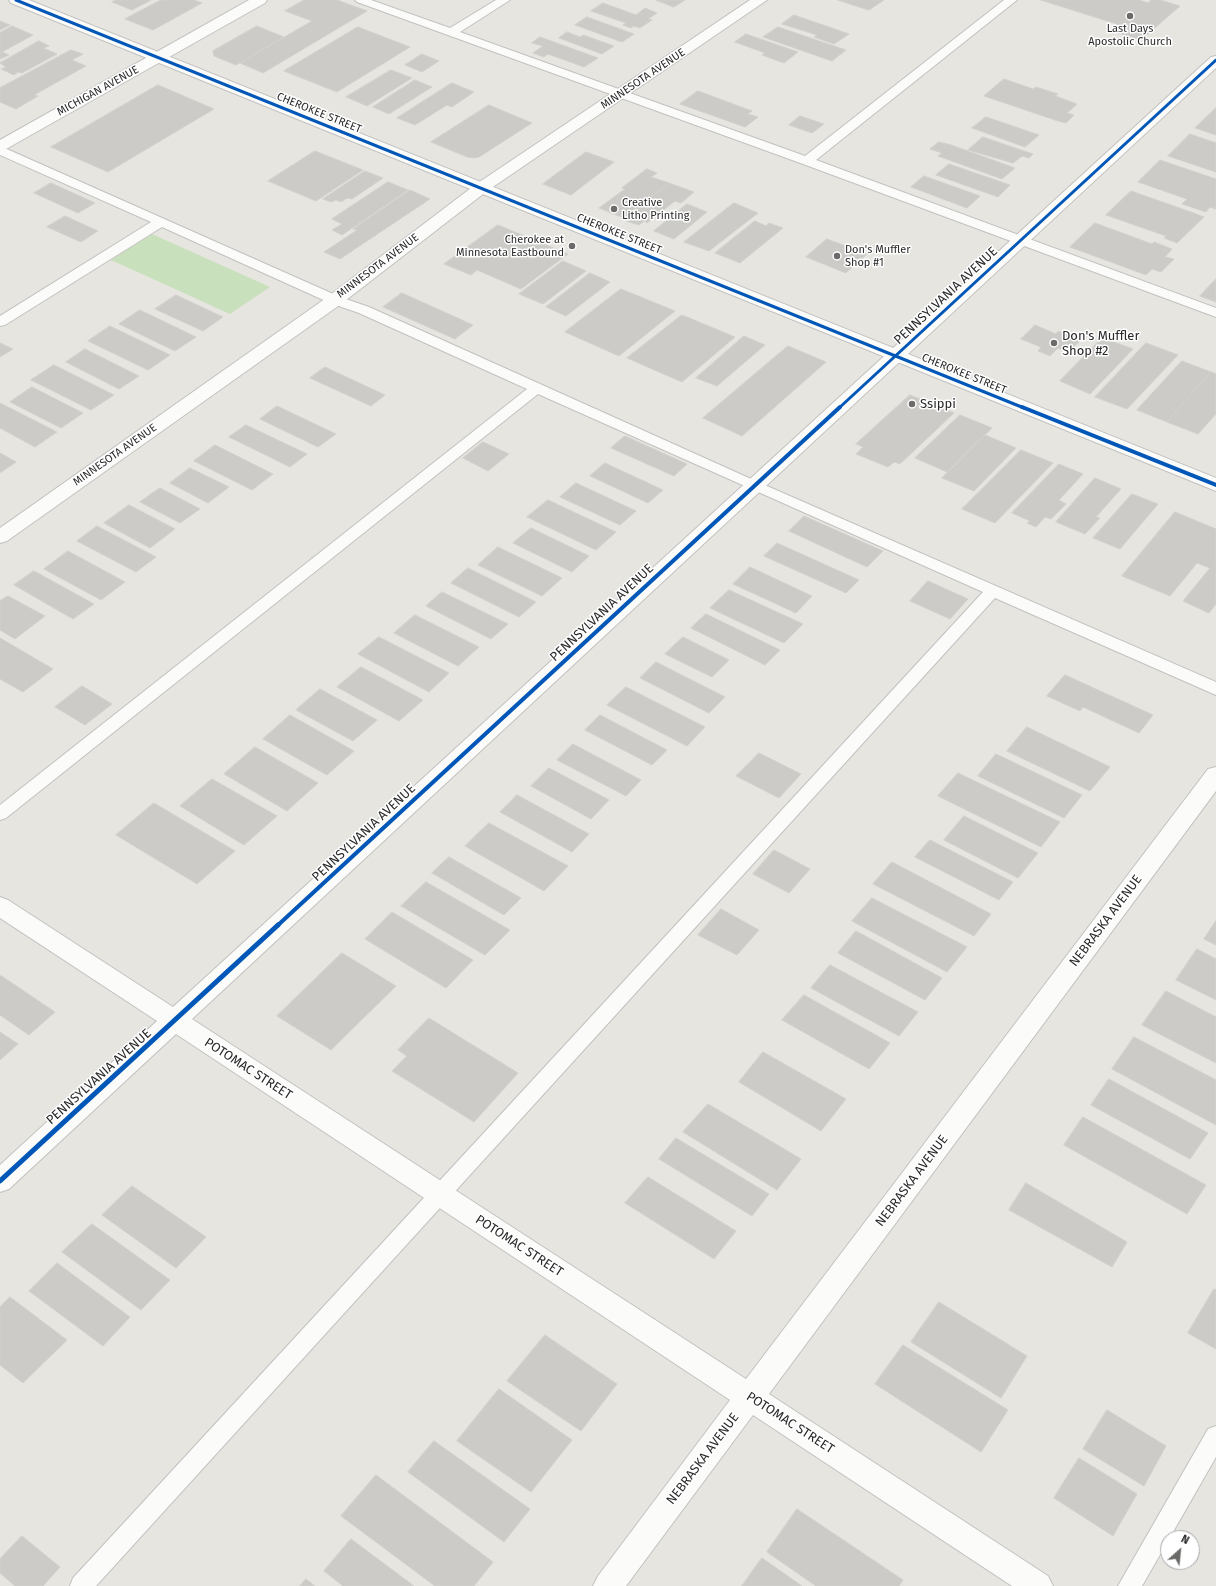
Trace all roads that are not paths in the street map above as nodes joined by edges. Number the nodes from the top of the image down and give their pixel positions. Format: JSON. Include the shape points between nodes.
{"nodes":[{"id":1,"x":16,"y":0,"type":"edge"},
{"id":2,"x":260,"y":0,"type":"edge"},
{"id":3,"x":361,"y":0,"type":"edge"},
{"id":4,"x":504,"y":0,"type":"edge"},
{"id":5,"x":760,"y":0,"type":"edge"},
{"id":6,"x":1011,"y":0,"type":"edge"},
{"id":7,"x":450,"y":33,"type":"junction"},
{"id":8,"x":158,"y":57,"type":"junction"},
{"id":9,"x":1216,"y":60,"type":"edge"},
{"id":10,"x":621,"y":95,"type":"junction"},
{"id":11,"x":0,"y":146,"type":"edge"},
{"id":12,"x":0,"y":150,"type":"edge"},
{"id":13,"x":807,"y":160,"type":"junction"},
{"id":14,"x":481,"y":188,"type":"junction"},
{"id":15,"x":161,"y":222,"type":"junction"},
{"id":16,"x":1021,"y":240,"type":"junction"},
{"id":17,"x":335,"y":300,"type":"junction"},
{"id":18,"x":1216,"y":313,"type":"edge"},
{"id":19,"x":0,"y":322,"type":"edge"},
{"id":20,"x":896,"y":355,"type":"junction"},
{"id":21,"x":537,"y":388,"type":"junction"},
{"id":22,"x":1216,"y":485,"type":"edge"},
{"id":23,"x":755,"y":486,"type":"junction"},
{"id":24,"x":0,"y":537,"type":"edge"},
{"id":25,"x":992,"y":591,"type":"junction"},
{"id":26,"x":1216,"y":689,"type":"edge"},
{"id":27,"x":1216,"y":775,"type":"edge"},
{"id":28,"x":0,"y":814,"type":"edge"},
{"id":29,"x":0,"y":906,"type":"edge"},
{"id":30,"x":175,"y":1021,"type":"junction"},
{"id":31,"x":0,"y":1181,"type":"edge"},
{"id":32,"x":439,"y":1194,"type":"junction"},
{"id":33,"x":750,"y":1397,"type":"junction"},
{"id":34,"x":1216,"y":1436,"type":"edge"},
{"id":35,"x":81,"y":1586,"type":"edge"},
{"id":36,"x":608,"y":1586,"type":"edge"},
{"id":37,"x":1038,"y":1586,"type":"edge"},
{"id":38,"x":1129,"y":1586,"type":"edge"}],
"edges":[{"from":1,"to":8,"type":"street","name":"CHEROKEE STREET"},
{"from":2,"to":8,"type":"street","name":"MICHIGAN AVENUE"},
{"from":3,"to":7,"type":"lane"},
{"from":4,"to":7,"type":"lane"},
{"from":5,"to":10,"type":"street","name":"MINNESOTA AVENUE"},
{"from":6,"to":13,"type":"lane"},
{"from":7,"to":10,"type":"lane"},
{"from":8,"to":11,"type":"street","name":"MICHIGAN AVENUE"},
{"from":8,"to":14,"type":"street","name":"CHEROKEE STREET"},
{"from":9,"to":16,"type":"street","name":"PENNSYLVANIA AVENUE"},
{"from":10,"to":13,"type":"lane"},
{"from":10,"to":14,"type":"street","name":"MINNESOTA AVENUE"},
{"from":12,"to":15,"type":"lane"},
{"from":13,"to":16,"type":"lane"},
{"from":14,"to":17,"type":"street","name":"MINNESOTA AVENUE"},
{"from":14,"to":20,"type":"street","name":"CHEROKEE STREET"},
{"from":15,"to":17,"type":"lane"},
{"from":15,"to":19,"type":"lane"},
{"from":16,"to":18,"type":"lane"},
{"from":16,"to":20,"type":"street","name":"PENNSYLVANIA AVENUE"},
{"from":17,"to":21,"type":"lane","via":[[364,310]]},
{"from":17,"to":24,"type":"street","name":"MINNESOTA AVENUE"},
{"from":20,"to":22,"type":"street","name":"CHEROKEE STREET"},
{"from":20,"to":23,"type":"street","name":"PENNSYLVANIA AVENUE"},
{"from":21,"to":23,"type":"lane"},
{"from":21,"to":28,"type":"lane"},
{"from":23,"to":25,"type":"lane"},
{"from":23,"to":30,"type":"street","name":"PENNSYLVANIA AVENUE"},
{"from":25,"to":26,"type":"lane"},
{"from":25,"to":32,"type":"lane"},
{"from":27,"to":33,"type":"street","name":"NEBRASKA AVENUE"},
{"from":29,"to":30,"type":"street","name":"POTOMAC STREET"},
{"from":30,"to":31,"type":"street","name":"PENNSYLVANIA AVENUE"},
{"from":30,"to":32,"type":"street","name":"POTOMAC STREET"},
{"from":32,"to":33,"type":"street","name":"POTOMAC STREET"},
{"from":32,"to":35,"type":"lane"},
{"from":33,"to":36,"type":"street","name":"NEBRASKA AVENUE"},
{"from":33,"to":37,"type":"street","name":"POTOMAC STREET"},
{"from":34,"to":38,"type":"lane"}]}
